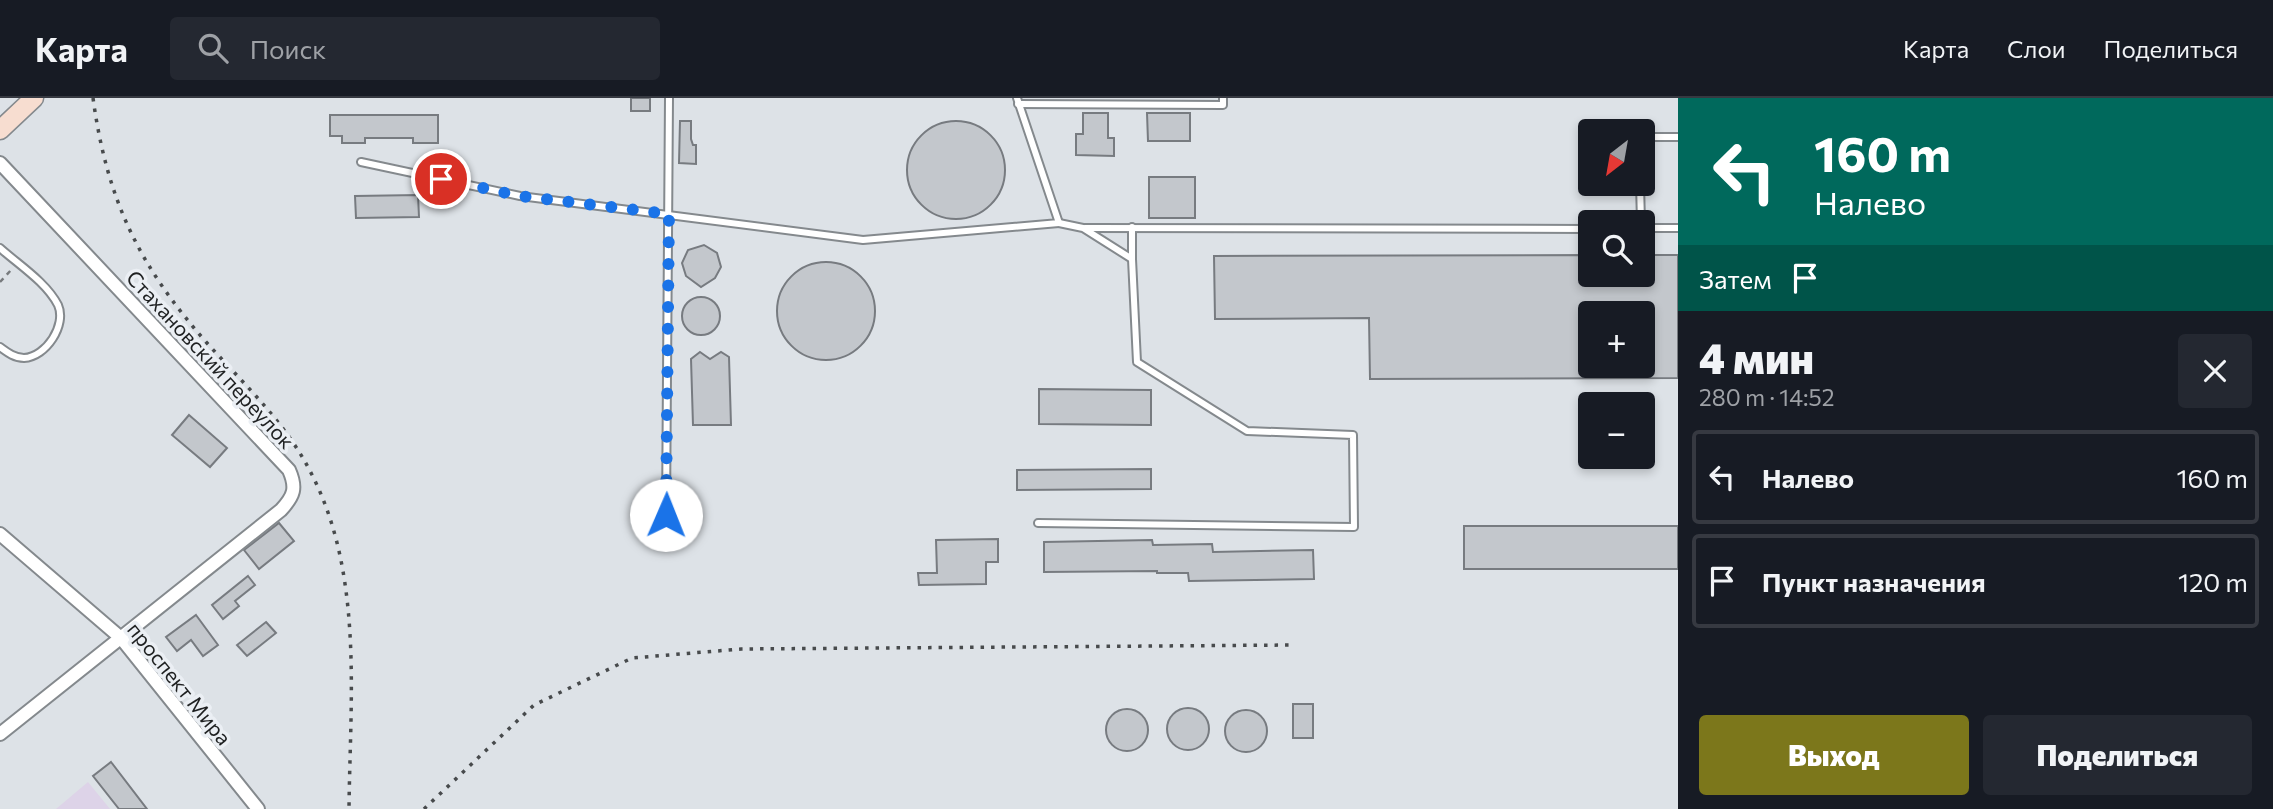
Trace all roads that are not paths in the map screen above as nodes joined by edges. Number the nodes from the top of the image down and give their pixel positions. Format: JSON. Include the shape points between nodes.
{"nodes":[{"id":1,"x":34,"y":98,"type":"edge"},
{"id":2,"x":669,"y":98,"type":"edge"},
{"id":3,"x":1223,"y":98,"type":"edge"},
{"id":4,"x":1018,"y":101,"type":"edge"},
{"id":5,"x":0,"y":130,"type":"edge"},
{"id":6,"x":1656,"y":137,"type":"edge"},
{"id":7,"x":1678,"y":137,"type":"edge"},
{"id":8,"x":361,"y":162,"type":"dead end"},
{"id":9,"x":0,"y":163,"type":"edge"},
{"id":10,"x":669,"y":214,"type":"junction"},
{"id":11,"x":1059,"y":223,"type":"junction"},
{"id":12,"x":1132,"y":227,"type":"junction"},
{"id":13,"x":1083,"y":228,"type":"junction"},
{"id":14,"x":1655,"y":228,"type":"edge"},
{"id":15,"x":1678,"y":228,"type":"edge"},
{"id":16,"x":1578,"y":229,"type":"edge"},
{"id":17,"x":0,"y":248,"type":"edge"},
{"id":18,"x":1132,"y":259,"type":"junction"},
{"id":19,"x":0,"y":347,"type":"edge"},
{"id":20,"x":666,"y":515,"type":"dead end"},
{"id":21,"x":1038,"y":523,"type":"dead end"},
{"id":22,"x":0,"y":534,"type":"edge"},
{"id":23,"x":121,"y":638,"type":"junction"},
{"id":24,"x":0,"y":734,"type":"edge"},
{"id":25,"x":258,"y":809,"type":"edge"}],
"edges":[{"from":1,"to":5,"type":"main road"},
{"from":2,"to":10,"type":"lane"},
{"from":3,"to":4,"type":"lane","via":[[1223,105]]},
{"from":4,"to":11,"type":"lane"},
{"from":6,"to":7,"type":"lane"},
{"from":8,"to":10,"type":"lane","via":[[520,196]]},
{"from":9,"to":23,"type":"street","name":"Стахановский переулок","via":[[289,470],[295,485],[292,498],[281,510]]},
{"from":10,"to":11,"type":"lane","via":[[863,240]]},
{"from":10,"to":20,"type":"lane"},
{"from":11,"to":13,"type":"lane"},
{"from":12,"to":13,"type":"lane"},
{"from":12,"to":16,"type":"lane"},
{"from":12,"to":18,"type":"lane"},
{"from":13,"to":18,"type":"lane"},
{"from":14,"to":15,"type":"lane"},
{"from":17,"to":19,"type":"lane","via":[[44,286],[59,307],[61,323],[37,354],[12,356]]},
{"from":18,"to":21,"type":"lane","via":[[1137,362],[1247,431],[1353,435],[1354,527]]},
{"from":22,"to":23,"type":"street","name":"проспект Мира"},
{"from":23,"to":24,"type":"street","name":"Стахановский переулок"},
{"from":23,"to":25,"type":"street","name":"проспект Мира"}]}
